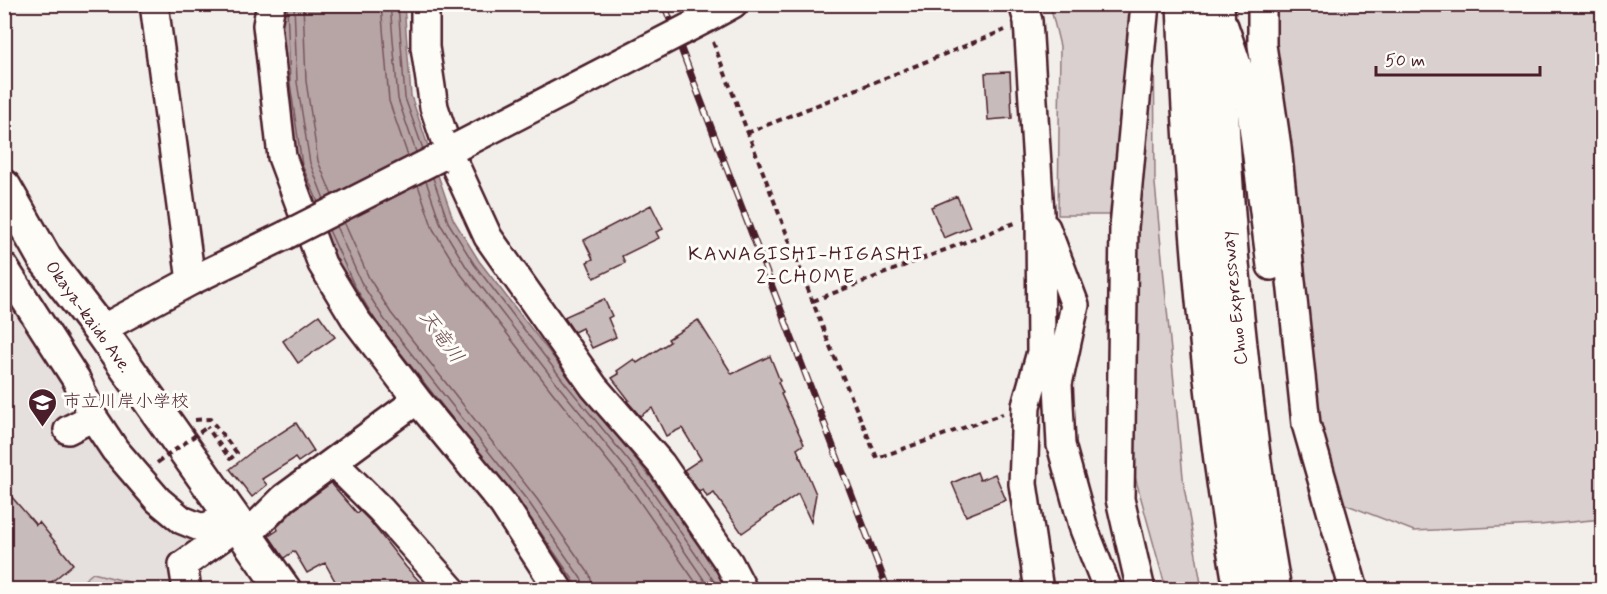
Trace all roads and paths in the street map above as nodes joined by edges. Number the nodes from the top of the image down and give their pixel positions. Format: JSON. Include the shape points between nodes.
{"nodes":[{"id":1,"x":154,"y":4,"type":"edge"},
{"id":2,"x":271,"y":4,"type":"edge"},
{"id":3,"x":425,"y":4,"type":"edge"},
{"id":4,"x":1145,"y":4,"type":"edge"},
{"id":5,"x":1184,"y":4,"type":"edge"},
{"id":6,"x":1217,"y":4,"type":"edge"},
{"id":7,"x":1262,"y":4,"type":"edge"},
{"id":8,"x":1026,"y":13,"type":"edge"},
{"id":9,"x":719,"y":19,"type":"edge"},
{"id":10,"x":747,"y":133,"type":"junction"},
{"id":11,"x":450,"y":152,"type":"junction"},
{"id":12,"x":9,"y":207,"type":"edge"},
{"id":13,"x":1040,"y":213,"type":"junction"},
{"id":14,"x":4,"y":267,"type":"edge"},
{"id":15,"x":191,"y":281,"type":"junction"},
{"id":16,"x":813,"y":301,"type":"junction"},
{"id":17,"x":100,"y":330,"type":"junction"},
{"id":18,"x":417,"y":400,"type":"junction"},
{"id":19,"x":1026,"y":406,"type":"junction"},
{"id":20,"x":93,"y":417,"type":"junction"},
{"id":21,"x":210,"y":419,"type":"dead end"},
{"id":22,"x":1306,"y":424,"type":"junction"},
{"id":23,"x":68,"y":430,"type":"dead end"},
{"id":24,"x":333,"y":462,"type":"junction"},
{"id":25,"x":157,"y":463,"type":"dead end"},
{"id":26,"x":239,"y":526,"type":"junction"},
{"id":27,"x":187,"y":590,"type":"edge"},
{"id":28,"x":284,"y":590,"type":"edge"},
{"id":29,"x":452,"y":590,"type":"edge"},
{"id":30,"x":559,"y":590,"type":"edge"},
{"id":31,"x":743,"y":590,"type":"edge"},
{"id":32,"x":1039,"y":590,"type":"edge"},
{"id":33,"x":1108,"y":590,"type":"edge"},
{"id":34,"x":1141,"y":590,"type":"edge"},
{"id":35,"x":1241,"y":590,"type":"edge"},
{"id":36,"x":1274,"y":590,"type":"edge"},
{"id":37,"x":1354,"y":590,"type":"edge"}],
"edges":[{"from":1,"to":15,"type":"street"},
{"from":2,"to":18,"type":"street","via":[[267,25],[282,157],[322,264],[356,320]]},
{"from":3,"to":11,"type":"street","via":[[429,79]]},
{"from":4,"to":34,"type":"street","via":[[1124,227],[1120,499]]},
{"from":5,"to":35,"type":"main road","name":"Chuo Expressway","via":[[1199,262],[1212,392]]},
{"from":6,"to":22,"type":"street","via":[[1250,102],[1282,349]]},
{"from":6,"to":36,"type":"main road","name":"Chuo Expressway","via":[[1230,249],[1244,388]]},
{"from":7,"to":22,"type":"street","via":[[1262,45],[1277,147]]},
{"from":8,"to":10,"type":"path"},
{"from":8,"to":13,"type":"street"},
{"from":9,"to":10,"type":"path"},
{"from":9,"to":11,"type":"street","bridge":true},
{"from":10,"to":16,"type":"path"},
{"from":11,"to":15,"type":"street","bridge":true},
{"from":11,"to":31,"type":"street","via":[[488,237],[594,387],[661,464],[729,562]]},
{"from":12,"to":17,"type":"main road","name":"Okaya-kaido Ave."},
{"from":13,"to":16,"type":"path"},
{"from":13,"to":19,"type":"street","via":[[1041,352]]},
{"from":13,"to":33,"type":"street","via":[[1075,305],[1058,384],[1061,445],[1084,529]]},
{"from":14,"to":20,"type":"street","via":[[76,379]]},
{"from":15,"to":17,"type":"street"},
{"from":16,"to":19,"type":"path","via":[[877,458]]},
{"from":17,"to":26,"type":"main road","name":"Okaya-kaido Ave."},
{"from":18,"to":24,"type":"street"},
{"from":18,"to":30,"type":"street","via":[[502,504]]},
{"from":19,"to":32,"type":"street","via":[[1023,484]]},
{"from":20,"to":23,"type":"street"},
{"from":20,"to":26,"type":"street","via":[[115,450],[158,500],[182,520],[202,528]]},
{"from":21,"to":25,"type":"path","bridge":true,"via":[[237,453],[230,459],[207,427]]},
{"from":22,"to":37,"type":"street"},
{"from":24,"to":26,"type":"street"},
{"from":24,"to":29,"type":"street"},
{"from":26,"to":27,"type":"street","via":[[183,566]]},
{"from":26,"to":28,"type":"main road","name":"Okaya-kaido Ave."}]}
